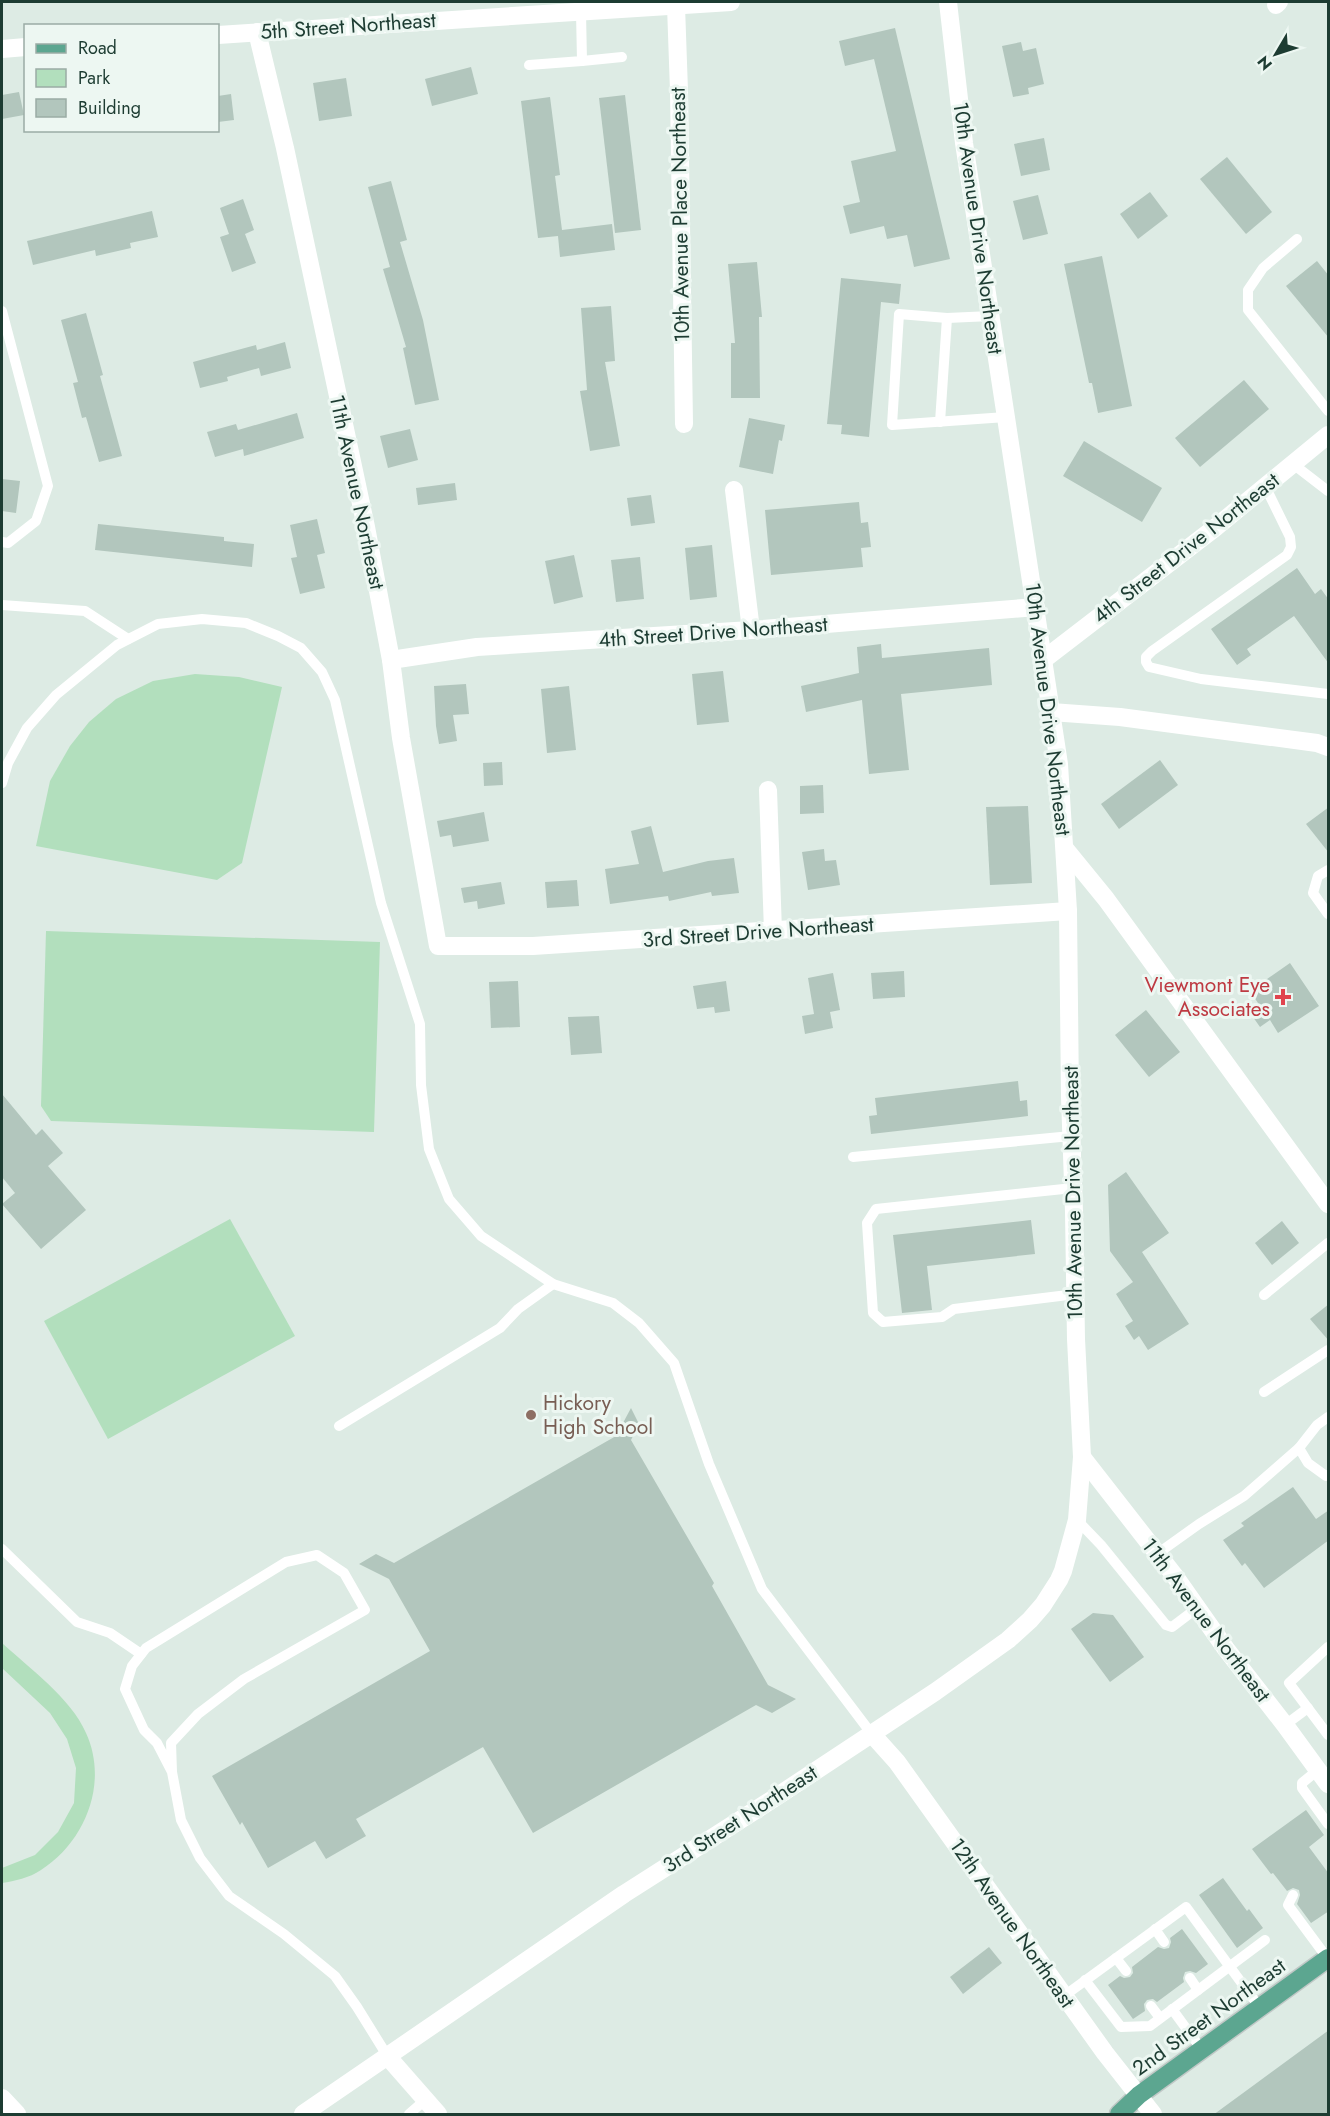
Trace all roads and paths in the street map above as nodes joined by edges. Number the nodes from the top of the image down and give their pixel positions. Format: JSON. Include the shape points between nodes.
{"nodes":[{"id":1,"x":731,"y":2,"type":"edge"},
{"id":2,"x":948,"y":2,"type":"edge"},
{"id":3,"x":676,"y":6,"type":"junction"},
{"id":4,"x":581,"y":12,"type":"junction"},
{"id":5,"x":257,"y":32,"type":"junction"},
{"id":6,"x":219,"y":35,"type":"edge"},
{"id":7,"x":24,"y":47,"type":"edge"},
{"id":8,"x":2,"y":49,"type":"edge"},
{"id":9,"x":622,"y":57,"type":"dead end"},
{"id":10,"x":582,"y":61,"type":"junction"},
{"id":11,"x":529,"y":65,"type":"dead end"},
{"id":12,"x":1297,"y":239,"type":"dead end"},
{"id":13,"x":2,"y":310,"type":"edge"},
{"id":14,"x":991,"y":316,"type":"junction"},
{"id":15,"x":947,"y":318,"type":"junction"},
{"id":16,"x":1329,"y":411,"type":"edge"},
{"id":17,"x":1006,"y":417,"type":"junction"},
{"id":18,"x":940,"y":422,"type":"junction"},
{"id":19,"x":684,"y":424,"type":"dead end"},
{"id":20,"x":1329,"y":435,"type":"edge"},
{"id":21,"x":1293,"y":464,"type":"junction"},
{"id":22,"x":1265,"y":486,"type":"junction"},
{"id":23,"x":734,"y":490,"type":"dead end"},
{"id":24,"x":1329,"y":491,"type":"edge"},
{"id":25,"x":2,"y":542,"type":"edge"},
{"id":26,"x":2,"y":605,"type":"edge"},
{"id":27,"x":1036,"y":607,"type":"junction"},
{"id":28,"x":751,"y":630,"type":"junction"},
{"id":29,"x":128,"y":639,"type":"junction"},
{"id":30,"x":391,"y":660,"type":"junction"},
{"id":31,"x":1043,"y":660,"type":"junction"},
{"id":32,"x":1329,"y":694,"type":"edge"},
{"id":33,"x":1051,"y":712,"type":"junction"},
{"id":34,"x":1329,"y":747,"type":"edge"},
{"id":35,"x":2,"y":783,"type":"edge"},
{"id":36,"x":768,"y":790,"type":"dead end"},
{"id":37,"x":1066,"y":850,"type":"junction"},
{"id":38,"x":1329,"y":870,"type":"edge"},
{"id":39,"x":1068,"y":911,"type":"junction"},
{"id":40,"x":1329,"y":914,"type":"edge"},
{"id":41,"x":773,"y":931,"type":"junction"},
{"id":42,"x":448,"y":946,"type":"joint"},
{"id":43,"x":1071,"y":1136,"type":"junction"},
{"id":44,"x":853,"y":1157,"type":"dead end"},
{"id":45,"x":1073,"y":1188,"type":"junction"},
{"id":46,"x":1329,"y":1204,"type":"edge"},
{"id":47,"x":1329,"y":1243,"type":"edge"},
{"id":48,"x":553,"y":1284,"type":"junction"},
{"id":49,"x":1076,"y":1294,"type":"junction"},
{"id":50,"x":1264,"y":1295,"type":"dead end"},
{"id":51,"x":1329,"y":1350,"type":"edge"},
{"id":52,"x":1264,"y":1392,"type":"dead end"},
{"id":53,"x":1329,"y":1417,"type":"edge"},
{"id":54,"x":339,"y":1426,"type":"dead end"},
{"id":55,"x":1299,"y":1448,"type":"junction"},
{"id":56,"x":1082,"y":1457,"type":"junction"},
{"id":57,"x":1329,"y":1475,"type":"edge"},
{"id":58,"x":1077,"y":1520,"type":"junction"},
{"id":59,"x":2,"y":1549,"type":"edge"},
{"id":60,"x":1157,"y":1554,"type":"junction"},
{"id":61,"x":1197,"y":1608,"type":"junction"},
{"id":62,"x":1329,"y":1647,"type":"edge"},
{"id":63,"x":141,"y":1654,"type":"junction"},
{"id":64,"x":1308,"y":1708,"type":"junction"},
{"id":65,"x":1285,"y":1725,"type":"junction"},
{"id":66,"x":871,"y":1733,"type":"junction"},
{"id":67,"x":1329,"y":1735,"type":"edge"},
{"id":68,"x":172,"y":1772,"type":"junction"},
{"id":69,"x":1323,"y":1777,"type":"edge"},
{"id":70,"x":1329,"y":1824,"type":"edge"},
{"id":71,"x":1293,"y":1894,"type":"dead end"},
{"id":72,"x":1155,"y":1929,"type":"junction"},
{"id":73,"x":1265,"y":1940,"type":"dead end"},
{"id":74,"x":1164,"y":1942,"type":"dead end"},
{"id":75,"x":1116,"y":1958,"type":"junction"},
{"id":76,"x":1327,"y":1962,"type":"edge"},
{"id":77,"x":1231,"y":1966,"type":"junction"},
{"id":78,"x":1126,"y":1971,"type":"dead end"},
{"id":79,"x":1190,"y":1978,"type":"dead end"},
{"id":80,"x":1086,"y":1980,"type":"junction"},
{"id":81,"x":1198,"y":1990,"type":"junction"},
{"id":82,"x":1064,"y":1996,"type":"junction"},
{"id":83,"x":1151,"y":2006,"type":"dead end"},
{"id":84,"x":1260,"y":2008,"type":"junction"},
{"id":85,"x":1172,"y":2009,"type":"junction"},
{"id":86,"x":1160,"y":2018,"type":"junction"},
{"id":87,"x":1202,"y":2050,"type":"junction"},
{"id":88,"x":388,"y":2057,"type":"junction"},
{"id":89,"x":1138,"y":2095,"type":"junction"},
{"id":90,"x":2,"y":2098,"type":"edge"},
{"id":91,"x":424,"y":2101,"type":"junction"},
{"id":92,"x":17,"y":2115,"type":"edge"},
{"id":93,"x":303,"y":2115,"type":"edge"},
{"id":94,"x":409,"y":2115,"type":"edge"},
{"id":95,"x":438,"y":2115,"type":"edge"},
{"id":96,"x":1119,"y":2115,"type":"edge"},
{"id":97,"x":1153,"y":2115,"type":"edge"}],
"edges":[{"from":1,"to":3,"type":"street","name":"5th Street Northeast"},
{"from":2,"to":14,"type":"street","name":"10th Avenue Drive Northeast","via":[[964,143]]},
{"from":3,"to":4,"type":"street","name":"5th Street Northeast"},
{"from":3,"to":19,"type":"street","name":"10th Avenue Place Northeast"},
{"from":4,"to":5,"type":"street","name":"5th Street Northeast"},
{"from":4,"to":10,"type":"lane"},
{"from":5,"to":6,"type":"street","name":"5th Street Northeast"},
{"from":5,"to":30,"type":"street","name":"11th Avenue Northeast","via":[[366,527]]},
{"from":7,"to":8,"type":"street"},
{"from":9,"to":10,"type":"lane"},
{"from":10,"to":11,"type":"lane"},
{"from":12,"to":16,"type":"lane","via":[[1263,268],[1248,290],[1248,310]]},
{"from":13,"to":25,"type":"lane","via":[[48,486],[36,521],[8,543]]},
{"from":14,"to":15,"type":"lane"},
{"from":14,"to":17,"type":"street","name":"10th Avenue Drive Northeast"},
{"from":15,"to":18,"type":"lane"},
{"from":15,"to":18,"type":"lane","via":[[899,314],[892,425]]},
{"from":17,"to":18,"type":"lane"},
{"from":17,"to":27,"type":"street","name":"10th Avenue Drive Northeast"},
{"from":20,"to":21,"type":"street","name":"4th Street Drive Northeast"},
{"from":21,"to":22,"type":"street","name":"4th Street Drive Northeast"},
{"from":21,"to":24,"type":"lane"},
{"from":22,"to":31,"type":"street","name":"4th Street Drive Northeast"},
{"from":22,"to":32,"type":"lane","via":[[1290,537],[1292,547],[1287,555],[1152,651],[1146,662],[1149,667],[1201,679]]},
{"from":23,"to":28,"type":"street"},
{"from":26,"to":29,"type":"lane","via":[[85,610]]},
{"from":27,"to":28,"type":"street","name":"4th Street Drive Northeast"},
{"from":27,"to":31,"type":"street","name":"10th Avenue Drive Northeast"},
{"from":28,"to":30,"type":"street","name":"4th Street Drive Northeast","via":[[477,647]]},
{"from":29,"to":35,"type":"lane","via":[[56,695],[27,728]]},
{"from":29,"to":48,"type":"lane","via":[[158,624],[202,620],[246,623],[301,648],[322,672],[334,699],[381,903],[420,1024],[421,1085],[429,1149],[450,1199],[481,1236]]},
{"from":30,"to":42,"type":"street","name":"11th Avenue Northeast","via":[[438,946]]},
{"from":31,"to":33,"type":"street","name":"10th Avenue Drive Northeast"},
{"from":33,"to":34,"type":"street","via":[[1120,717]]},
{"from":33,"to":37,"type":"street","name":"10th Avenue Drive Northeast"},
{"from":36,"to":41,"type":"street"},
{"from":37,"to":39,"type":"street","name":"10th Avenue Drive Northeast"},
{"from":37,"to":46,"type":"street"},
{"from":38,"to":40,"type":"lane","via":[[1318,876],[1313,893]]},
{"from":39,"to":41,"type":"street","name":"3rd Street Drive Northeast"},
{"from":39,"to":43,"type":"street","name":"10th Avenue Drive Northeast"},
{"from":41,"to":42,"type":"street","name":"3rd Street Drive Northeast","via":[[532,946]]},
{"from":43,"to":44,"type":"lane"},
{"from":43,"to":45,"type":"street","name":"10th Avenue Drive Northeast"},
{"from":45,"to":49,"type":"street","name":"10th Avenue Drive Northeast"},
{"from":45,"to":49,"type":"lane","via":[[876,1209],[867,1223],[873,1313],[883,1322],[942,1317],[954,1309]]},
{"from":47,"to":50,"type":"lane"},
{"from":48,"to":54,"type":"lane","via":[[518,1309],[500,1328]]},
{"from":48,"to":66,"type":"lane","via":[[613,1303],[639,1323],[674,1363],[709,1464],[762,1589]]},
{"from":49,"to":56,"type":"street","name":"10th Avenue Drive Northeast"},
{"from":51,"to":52,"type":"lane"},
{"from":53,"to":55,"type":"lane","via":[[1317,1425]]},
{"from":55,"to":57,"type":"lane","via":[[1308,1463]]},
{"from":55,"to":60,"type":"lane","via":[[1245,1496]]},
{"from":56,"to":58,"type":"street","name":"3rd Street Northeast"},
{"from":56,"to":60,"type":"street","name":"11th Avenue Northeast"},
{"from":58,"to":61,"type":"lane","via":[[1166,1625],[1172,1627]]},
{"from":58,"to":66,"type":"street","name":"3rd Street Northeast","via":[[1063,1572],[1030,1620],[935,1692]]},
{"from":59,"to":63,"type":"lane","via":[[77,1622],[110,1633]]},
{"from":60,"to":61,"type":"street","name":"11th Avenue Northeast"},
{"from":61,"to":65,"type":"street","name":"11th Avenue Northeast"},
{"from":62,"to":64,"type":"lane","via":[[1289,1683]]},
{"from":63,"to":68,"type":"lane","via":[[132,1666],[125,1689],[144,1730],[157,1743]]},
{"from":63,"to":68,"type":"lane","via":[[286,1562],[317,1556],[344,1573],[365,1610],[244,1679],[198,1714],[171,1743]]},
{"from":64,"to":65,"type":"lane"},
{"from":64,"to":67,"type":"lane"},
{"from":65,"to":69,"type":"street","name":"11th Avenue Northeast"},
{"from":66,"to":82,"type":"street","name":"12th Avenue Northeast","via":[[897,1762]]},
{"from":66,"to":88,"type":"street","name":"3rd Street Northeast","via":[[624,1894]]},
{"from":68,"to":88,"type":"lane","via":[[181,1820],[200,1858],[229,1896],[285,1934],[335,1977]]},
{"from":69,"to":70,"type":"lane","via":[[1302,1783],[1302,1788]]},
{"from":71,"to":76,"type":"lane","via":[[1288,1905]]},
{"from":72,"to":74,"type":"lane"},
{"from":72,"to":75,"type":"lane"},
{"from":72,"to":77,"type":"lane","via":[[1186,1906]]},
{"from":73,"to":77,"type":"lane"},
{"from":75,"to":78,"type":"lane"},
{"from":75,"to":80,"type":"lane"},
{"from":76,"to":84,"type":"main road","name":"2nd Street Northeast"},
{"from":77,"to":81,"type":"lane"},
{"from":77,"to":84,"type":"lane"},
{"from":79,"to":81,"type":"lane"},
{"from":80,"to":82,"type":"lane"},
{"from":80,"to":86,"type":"lane","via":[[1121,2027],[1150,2026]]},
{"from":81,"to":85,"type":"lane"},
{"from":82,"to":89,"type":"street","name":"12th Avenue Northeast"},
{"from":83,"to":86,"type":"lane"},
{"from":84,"to":87,"type":"main road","name":"2nd Street Northeast"},
{"from":85,"to":86,"type":"lane"},
{"from":85,"to":87,"type":"lane"},
{"from":87,"to":89,"type":"main road","name":"2nd Street Northeast"},
{"from":88,"to":91,"type":"street"},
{"from":88,"to":93,"type":"street","name":"3rd Street Northeast"},
{"from":89,"to":96,"type":"main road","name":"2nd Street Northeast"},
{"from":89,"to":97,"type":"street","name":"12th Avenue Northeast"},
{"from":90,"to":92,"type":"street"},
{"from":91,"to":94,"type":"lane"},
{"from":91,"to":95,"type":"street"}]}
